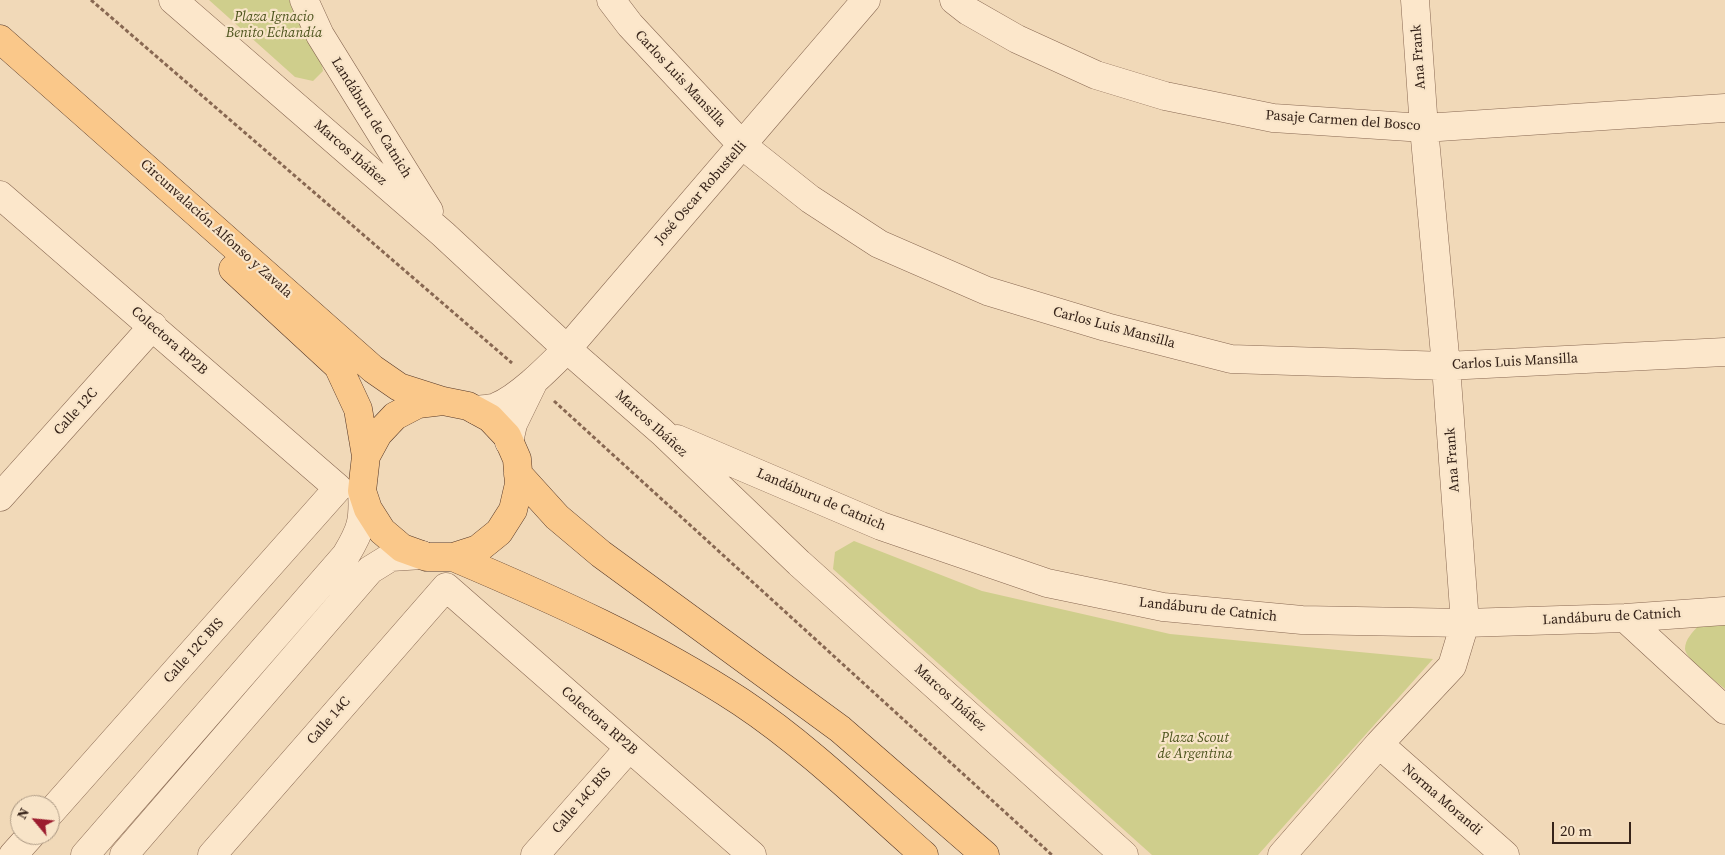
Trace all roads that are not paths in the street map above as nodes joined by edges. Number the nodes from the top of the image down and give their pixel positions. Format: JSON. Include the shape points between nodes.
{"nodes":[{"id":1,"x":173,"y":0,"type":"edge"},
{"id":2,"x":304,"y":0,"type":"edge"},
{"id":3,"x":611,"y":0,"type":"edge"},
{"id":4,"x":866,"y":0,"type":"edge"},
{"id":5,"x":954,"y":0,"type":"edge"},
{"id":6,"x":1415,"y":0,"type":"edge"},
{"id":7,"x":0,"y":39,"type":"edge"},
{"id":8,"x":0,"y":62,"type":"edge"},
{"id":9,"x":1725,"y":108,"type":"edge"},
{"id":10,"x":1424,"y":128,"type":"junction"},
{"id":11,"x":742,"y":145,"type":"junction"},
{"id":12,"x":0,"y":195,"type":"edge"},
{"id":13,"x":443,"y":234,"type":"junction"},
{"id":14,"x":153,"y":326,"type":"junction"},
{"id":15,"x":567,"y":349,"type":"junction"},
{"id":16,"x":1725,"y":352,"type":"edge"},
{"id":17,"x":1446,"y":366,"type":"junction"},
{"id":18,"x":533,"y":382,"type":"junction"},
{"id":19,"x":443,"y":401,"type":"junction"},
{"id":20,"x":476,"y":410,"type":"junction"},
{"id":21,"x":662,"y":432,"type":"junction"},
{"id":22,"x":509,"y":442,"type":"junction"},
{"id":23,"x":366,"y":456,"type":"junction"},
{"id":24,"x":518,"y":474,"type":"junction"},
{"id":25,"x":350,"y":490,"type":"junction"},
{"id":26,"x":0,"y":497,"type":"edge"},
{"id":27,"x":422,"y":555,"type":"junction"},
{"id":28,"x":453,"y":557,"type":"junction"},
{"id":29,"x":446,"y":587,"type":"joint"},
{"id":30,"x":1725,"y":611,"type":"edge"},
{"id":31,"x":1625,"y":618,"type":"junction"},
{"id":32,"x":1465,"y":624,"type":"junction"},
{"id":33,"x":1725,"y":710,"type":"edge"},
{"id":34,"x":1379,"y":744,"type":"junction"},
{"id":35,"x":629,"y":748,"type":"junction"},
{"id":36,"x":60,"y":802,"type":"edge"},
{"id":37,"x":22,"y":845,"type":"edge"},
{"id":38,"x":13,"y":855,"type":"edge"},
{"id":39,"x":85,"y":855,"type":"edge"},
{"id":40,"x":124,"y":855,"type":"edge"},
{"id":41,"x":212,"y":855,"type":"edge"},
{"id":42,"x":535,"y":855,"type":"edge"},
{"id":43,"x":752,"y":855,"type":"edge"},
{"id":44,"x":924,"y":855,"type":"edge"},
{"id":45,"x":985,"y":855,"type":"edge"},
{"id":46,"x":1124,"y":855,"type":"edge"},
{"id":47,"x":1282,"y":855,"type":"edge"},
{"id":48,"x":1505,"y":855,"type":"edge"}],
"edges":[{"from":1,"to":13,"type":"street","name":"Marcos Ibáñez"},
{"from":2,"to":13,"type":"street","name":"Landáburu de Catnich","via":[[320,36]]},
{"from":3,"to":11,"type":"street","name":"Carlos Luis Mansilla","via":[[630,25]]},
{"from":4,"to":11,"type":"street","name":"José Oscar Robustelli"},
{"from":5,"to":10,"type":"street","name":"Pasaje Carmen del Bosco","via":[[1017,39],[1096,75],[1165,96],[1273,118]]},
{"from":6,"to":10,"type":"street","name":"Ana Frank"},
{"from":7,"to":19,"type":"main road","name":"Circunvalación Alfonso y Zavala","via":[[373,369],[399,387]]},
{"from":8,"to":23,"type":"main road","name":"Circunvalación Alfonso y Zavala","via":[[128,172],[338,366],[358,409]]},
{"from":9,"to":10,"type":"street","name":"Pasaje Carmen del Bosco"},
{"from":10,"to":17,"type":"street","name":"Ana Frank"},
{"from":11,"to":15,"type":"street","name":"José Oscar Robustelli"},
{"from":11,"to":17,"type":"street","name":"Carlos Luis Mansilla","via":[[810,199],[879,244],[987,291],[1106,327],[1231,359]]},
{"from":12,"to":14,"type":"street","name":"Colectora RP2B"},
{"from":13,"to":15,"type":"street","name":"Marcos Ibáñez"},
{"from":14,"to":25,"type":"street","name":"Colectora RP2B"},
{"from":14,"to":26,"type":"street","name":"Calle 12C"},
{"from":15,"to":18,"type":"street","name":"José Oscar Robustelli"},
{"from":15,"to":21,"type":"street","name":"Marcos Ibáñez"},
{"from":16,"to":17,"type":"street","name":"Carlos Luis Mansilla"},
{"from":17,"to":32,"type":"street","name":"Ana Frank"},
{"from":18,"to":20,"type":"street","via":[[496,406]]},
{"from":18,"to":22,"type":"street","via":[[513,424]]},
{"from":19,"to":20,"type":"main road"},
{"from":19,"to":23,"type":"main road","via":[[418,404],[395,416],[378,434]]},
{"from":20,"to":22,"type":"main road","via":[[490,418]]},
{"from":21,"to":32,"type":"street","name":"Landáburu de Catnich","via":[[881,526],[1047,583],[1162,608],[1302,620]]},
{"from":21,"to":46,"type":"street","name":"Marcos Ibáñez","via":[[799,563]]},
{"from":22,"to":24,"type":"main road","via":[[517,459]]},
{"from":23,"to":25,"type":"main road"},
{"from":24,"to":28,"type":"main road","via":[[514,510],[499,532],[478,548]]},
{"from":24,"to":45,"type":"main road","via":[[556,517],[601,554],[840,729]]},
{"from":25,"to":27,"type":"main road","via":[[368,508],[382,531],[402,548]]},
{"from":25,"to":36,"type":"street","name":"Calle 12C BIS"},
{"from":25,"to":39,"type":"street","via":[[364,514],[358,535],[346,556]]},
{"from":27,"to":28,"type":"main road"},
{"from":27,"to":40,"type":"street","via":[[391,557],[370,570]]},
{"from":28,"to":44,"type":"main road","via":[[598,622],[740,702],[795,742]]},
{"from":29,"to":35,"type":"street","name":"Colectora RP2B"},
{"from":29,"to":41,"type":"street","name":"Calle 14C"},
{"from":30,"to":31,"type":"street","name":"Landáburu de Catnich"},
{"from":31,"to":32,"type":"street","name":"Landáburu de Catnich"},
{"from":31,"to":33,"type":"street"},
{"from":32,"to":34,"type":"street","name":"Ana Frank","via":[[1452,666]]},
{"from":34,"to":47,"type":"street","name":"Ana Frank"},
{"from":34,"to":48,"type":"street","name":"Norma Morandi"},
{"from":35,"to":42,"type":"street","name":"Calle 14C BIS"},
{"from":35,"to":43,"type":"street","name":"Colectora RP2B"},
{"from":37,"to":38,"type":"street"}]}
